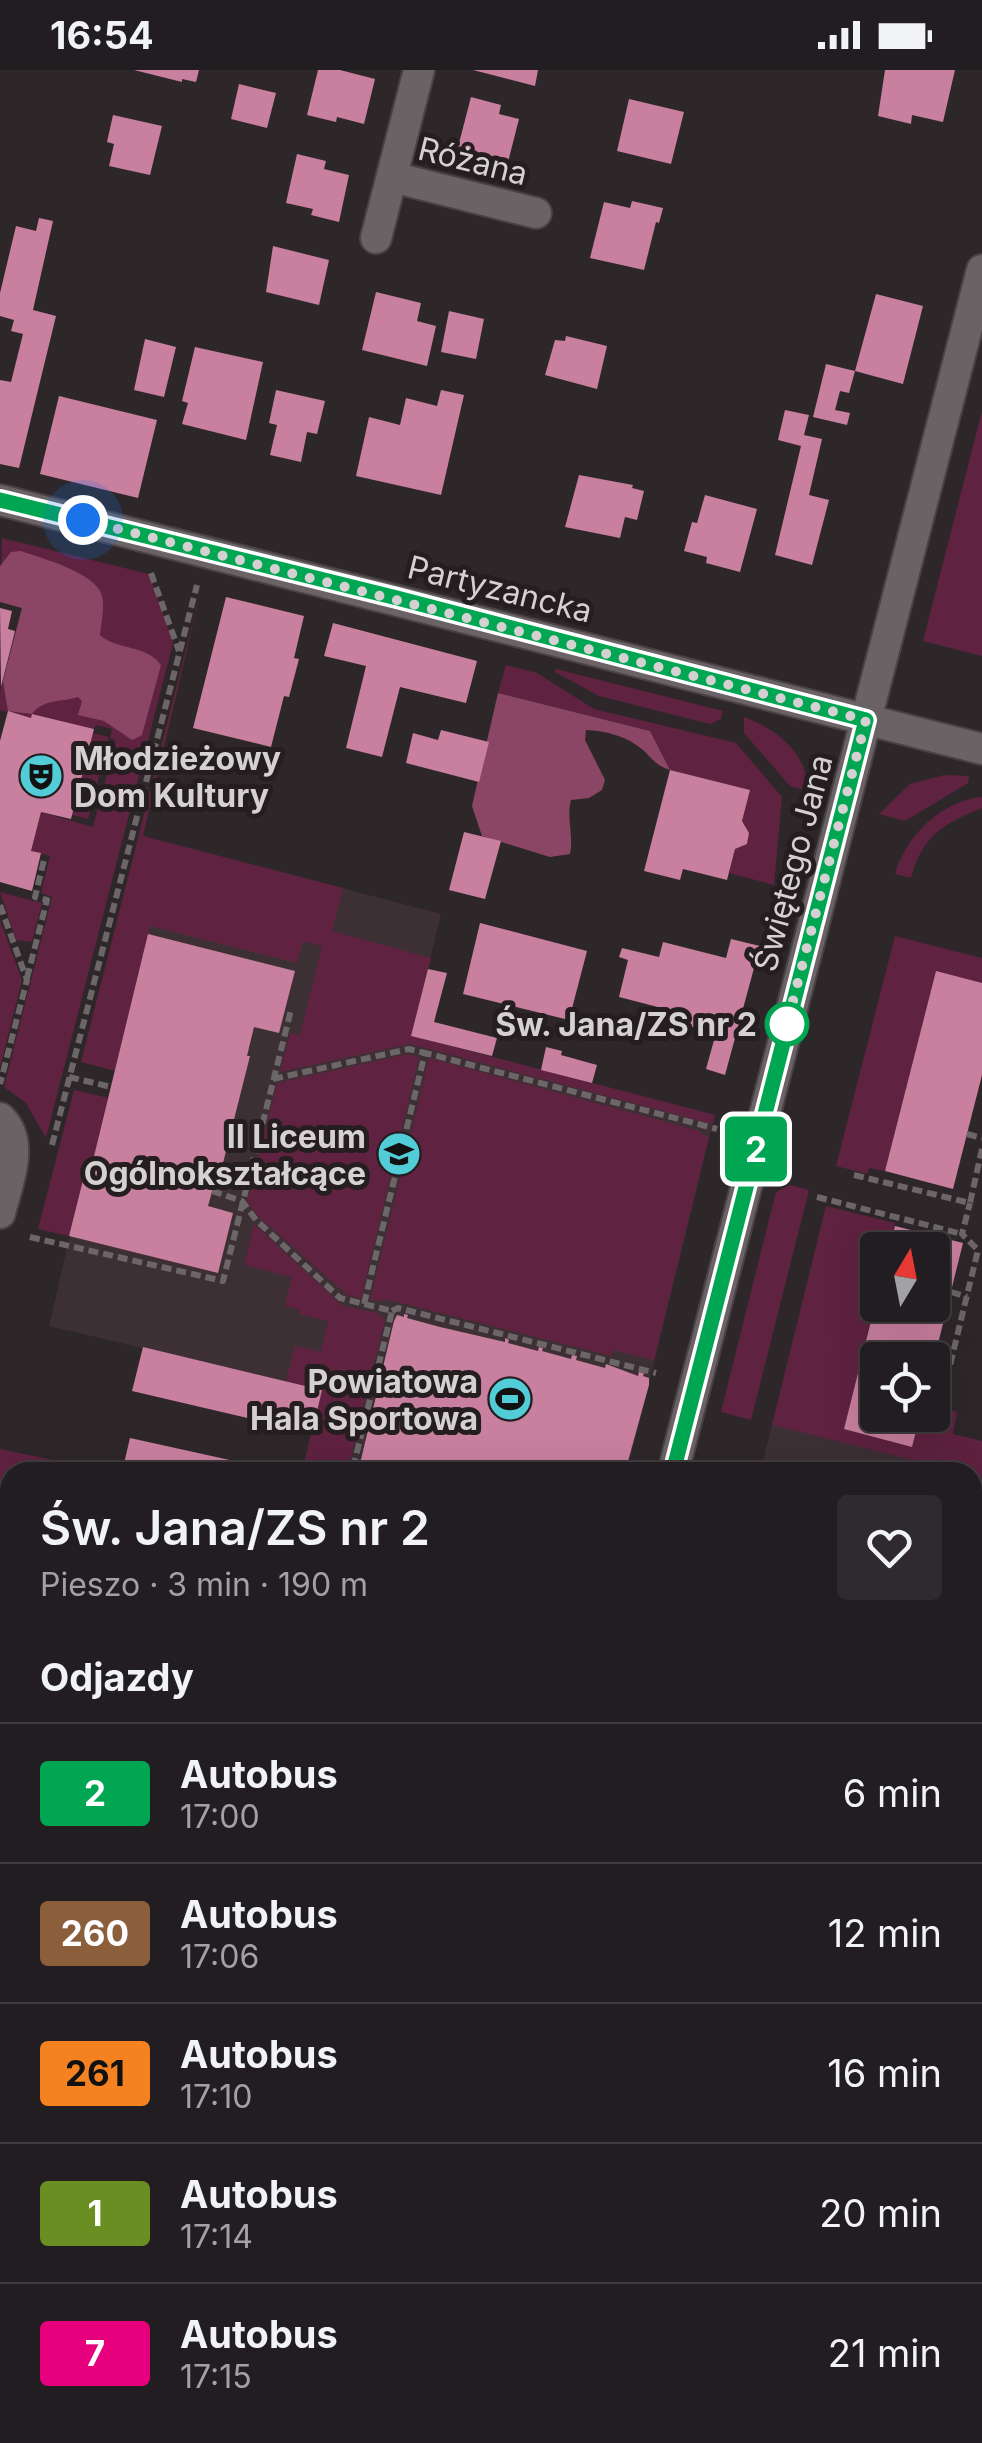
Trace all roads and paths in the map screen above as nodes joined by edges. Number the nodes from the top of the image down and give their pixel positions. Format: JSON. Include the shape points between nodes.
{"nodes":[{"id":1,"x":419,"y":70,"type":"edge"},
{"id":2,"x":392,"y":177,"type":"junction"},
{"id":3,"x":536,"y":213,"type":"dead end"},
{"id":4,"x":376,"y":238,"type":"dead end"},
{"id":5,"x":982,"y":270,"type":"edge"},
{"id":6,"x":0,"y":500,"type":"edge"},
{"id":7,"x":149,"y":568,"type":"dead end"},
{"id":8,"x":198,"y":580,"type":"dead end"},
{"id":9,"x":179,"y":652,"type":"junction"},
{"id":10,"x":866,"y":720,"type":"junction"},
{"id":11,"x":982,"y":748,"type":"edge"},
{"id":12,"x":44,"y":860,"type":"dead end"},
{"id":13,"x":0,"y":905,"type":"edge"},
{"id":14,"x":27,"y":980,"type":"junction"},
{"id":15,"x":291,"y":1010,"type":"dead end"},
{"id":16,"x":424,"y":1053,"type":"junction"},
{"id":17,"x":69,"y":1077,"type":"junction"},
{"id":18,"x":273,"y":1079,"type":"junction"},
{"id":19,"x":0,"y":1084,"type":"edge"},
{"id":20,"x":111,"y":1087,"type":"dead end"},
{"id":21,"x":6,"y":1126,"type":"edge"},
{"id":22,"x":717,"y":1129,"type":"dead end"},
{"id":23,"x":967,"y":1134,"type":"dead end"},
{"id":24,"x":982,"y":1138,"type":"edge"},
{"id":25,"x":52,"y":1145,"type":"dead end"},
{"id":26,"x":982,"y":1149,"type":"edge"},
{"id":27,"x":854,"y":1175,"type":"dead end"},
{"id":28,"x":212,"y":1192,"type":"dead end"},
{"id":29,"x":817,"y":1197,"type":"dead end"},
{"id":30,"x":242,"y":1201,"type":"junction"},
{"id":31,"x":970,"y":1203,"type":"junction"},
{"id":32,"x":0,"y":1213,"type":"edge"},
{"id":33,"x":962,"y":1234,"type":"junction"},
{"id":34,"x":30,"y":1237,"type":"dead end"},
{"id":35,"x":951,"y":1292,"type":"dead end"},
{"id":36,"x":967,"y":1297,"type":"junction"},
{"id":37,"x":364,"y":1304,"type":"junction"},
{"id":38,"x":392,"y":1311,"type":"junction"},
{"id":39,"x":950,"y":1366,"type":"edge"},
{"id":40,"x":656,"y":1373,"type":"dead end"},
{"id":41,"x":354,"y":1462,"type":"edge"},
{"id":42,"x":676,"y":1462,"type":"edge"}],
"edges":[{"from":1,"to":2,"type":"main road","name":"Różana"},
{"from":2,"to":3,"type":"main road","name":"Różana"},
{"from":2,"to":4,"type":"main road","name":"Różana"},
{"from":5,"to":10,"type":"main road","name":"Świętego Jana"},
{"from":6,"to":10,"type":"main road","name":"Partyzancka"},
{"from":7,"to":9,"type":"path"},
{"from":8,"to":9,"type":"path"},
{"from":9,"to":17,"type":"path"},
{"from":10,"to":11,"type":"main road","name":"Partyzancka"},
{"from":10,"to":42,"type":"main road","name":"Świętego Jana"},
{"from":12,"to":14,"type":"path","via":[[35,897],[47,900]]},
{"from":13,"to":14,"type":"path"},
{"from":14,"to":19,"type":"path"},
{"from":15,"to":18,"type":"path"},
{"from":16,"to":18,"type":"path","via":[[409,1049]]},
{"from":16,"to":22,"type":"path"},
{"from":16,"to":37,"type":"path"},
{"from":17,"to":20,"type":"path"},
{"from":17,"to":25,"type":"path"},
{"from":18,"to":30,"type":"path"},
{"from":21,"to":32,"type":"main road","via":[[12,1165]]},
{"from":23,"to":24,"type":"path"},
{"from":26,"to":31,"type":"path"},
{"from":27,"to":31,"type":"path"},
{"from":28,"to":30,"type":"path"},
{"from":29,"to":33,"type":"path"},
{"from":30,"to":34,"type":"path","via":[[222,1282]]},
{"from":30,"to":37,"type":"path","via":[[340,1298]]},
{"from":31,"to":33,"type":"path"},
{"from":33,"to":36,"type":"path","via":[[978,1250]]},
{"from":35,"to":36,"type":"path"},
{"from":36,"to":39,"type":"path"},
{"from":37,"to":38,"type":"path"},
{"from":38,"to":40,"type":"path"},
{"from":38,"to":41,"type":"path"}]}
